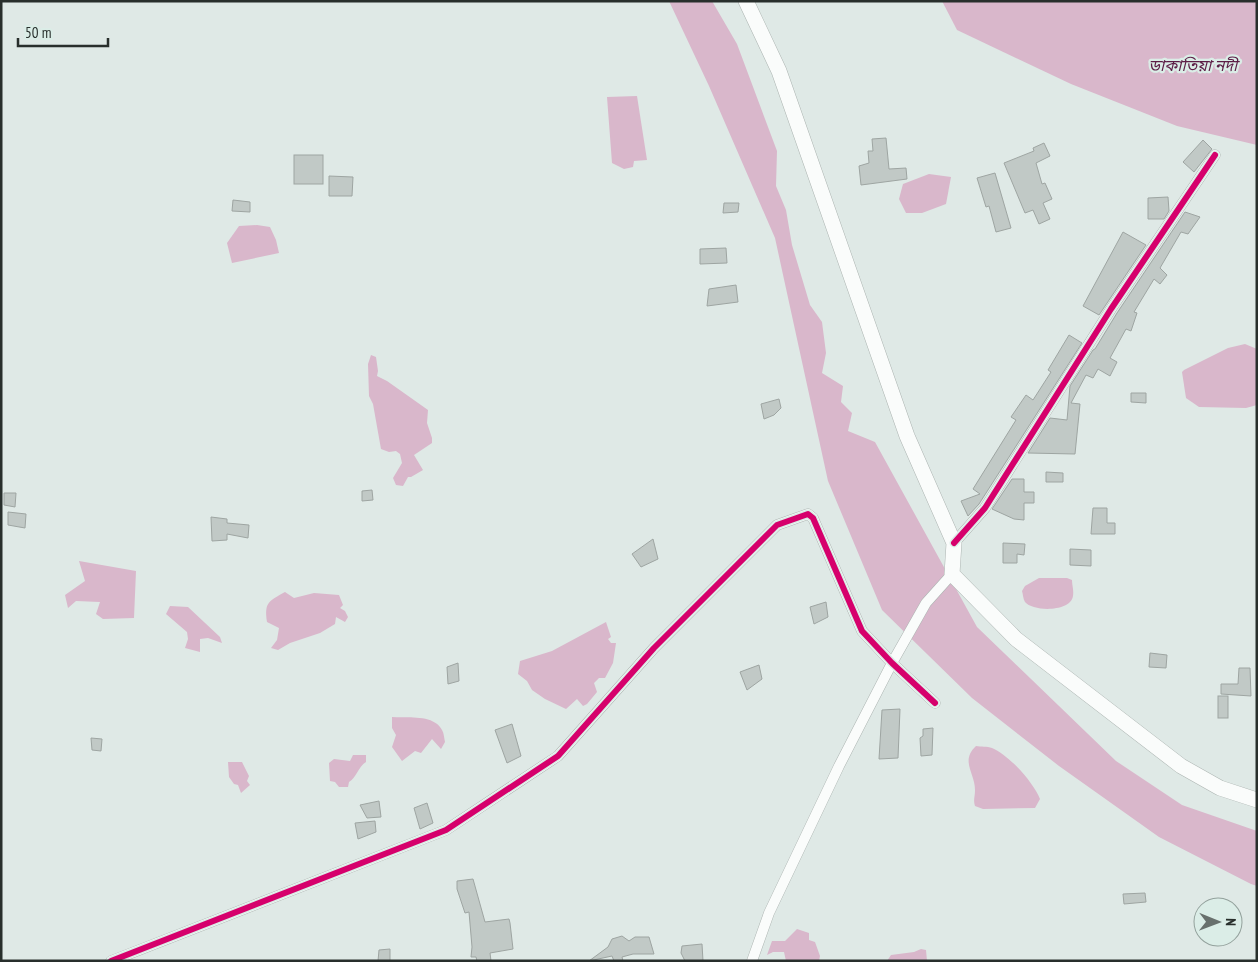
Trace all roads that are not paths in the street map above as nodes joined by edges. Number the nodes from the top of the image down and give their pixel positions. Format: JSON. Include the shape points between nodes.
{"nodes":[{"id":1,"x":746,"y":1,"type":"edge"},
{"id":2,"x":1215,"y":155,"type":"dead end"},
{"id":3,"x":954,"y":543,"type":"junction"},
{"id":4,"x":952,"y":574,"type":"junction"},
{"id":5,"x":892,"y":663,"type":"junction"},
{"id":6,"x":935,"y":703,"type":"dead end"},
{"id":7,"x":1257,"y":800,"type":"edge"},
{"id":8,"x":112,"y":961,"type":"edge"},
{"id":9,"x":752,"y":961,"type":"edge"}],
"edges":[{"from":1,"to":3,"type":"main road","via":[[780,71],[907,436]]},
{"from":2,"to":3,"type":"street","via":[[1106,317],[985,508]]},
{"from":3,"to":4,"type":"main road"},
{"from":4,"to":5,"type":"street","via":[[926,603]]},
{"from":4,"to":7,"type":"main road","via":[[1016,638],[1181,766],[1220,788]]},
{"from":5,"to":6,"type":"street"},
{"from":5,"to":8,"type":"street","via":[[862,631],[813,518],[808,514],[777,525],[654,648],[558,756],[446,830]]},
{"from":5,"to":9,"type":"street","via":[[768,913]]}]}
